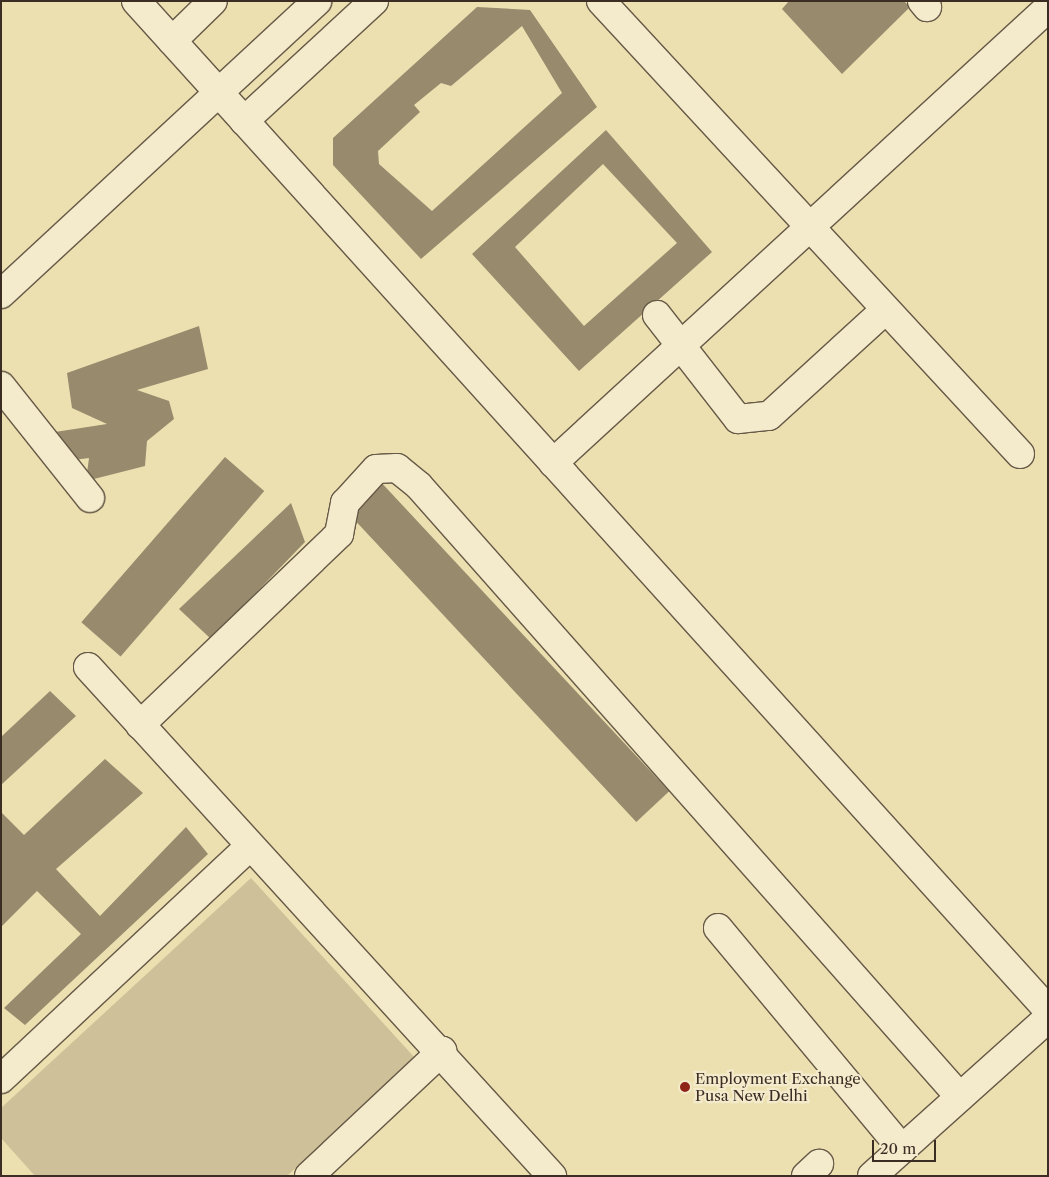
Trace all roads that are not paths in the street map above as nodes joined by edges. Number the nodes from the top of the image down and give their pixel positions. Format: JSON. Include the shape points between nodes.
{"nodes":[{"id":1,"x":136,"y":1,"type":"edge"},
{"id":2,"x":213,"y":1,"type":"edge"},
{"id":3,"x":317,"y":1,"type":"edge"},
{"id":4,"x":374,"y":1,"type":"edge"},
{"id":5,"x":604,"y":2,"type":"edge"},
{"id":6,"x":1048,"y":8,"type":"edge"},
{"id":7,"x":172,"y":41,"type":"junction"},
{"id":8,"x":221,"y":95,"type":"junction"},
{"id":9,"x":244,"y":121,"type":"junction"},
{"id":10,"x":809,"y":228,"type":"junction"},
{"id":11,"x":1,"y":294,"type":"edge"},
{"id":12,"x":886,"y":310,"type":"junction"},
{"id":13,"x":657,"y":315,"type":"dead end"},
{"id":14,"x":683,"y":344,"type":"junction"},
{"id":15,"x":1,"y":386,"type":"edge"},
{"id":16,"x":1020,"y":454,"type":"dead end"},
{"id":17,"x":553,"y":463,"type":"junction"},
{"id":18,"x":90,"y":498,"type":"dead end"},
{"id":19,"x":88,"y":667,"type":"dead end"},
{"id":20,"x":140,"y":725,"type":"junction"},
{"id":21,"x":250,"y":846,"type":"junction"},
{"id":22,"x":718,"y":928,"type":"dead end"},
{"id":23,"x":1048,"y":1010,"type":"edge"},
{"id":24,"x":1048,"y":1018,"type":"edge"},
{"id":25,"x":442,"y":1051,"type":"junction"},
{"id":26,"x":1,"y":1079,"type":"edge"},
{"id":27,"x":960,"y":1097,"type":"junction"},
{"id":28,"x":902,"y":1149,"type":"junction"},
{"id":29,"x":309,"y":1176,"type":"edge"},
{"id":30,"x":552,"y":1176,"type":"edge"},
{"id":31,"x":872,"y":1176,"type":"edge"}],
"edges":[{"from":1,"to":7,"type":"lane"},
{"from":2,"to":7,"type":"lane"},
{"from":3,"to":8,"type":"lane"},
{"from":4,"to":9,"type":"lane"},
{"from":5,"to":10,"type":"lane"},
{"from":6,"to":10,"type":"lane"},
{"from":7,"to":8,"type":"lane"},
{"from":8,"to":9,"type":"lane"},
{"from":8,"to":11,"type":"lane"},
{"from":9,"to":17,"type":"lane"},
{"from":10,"to":12,"type":"lane"},
{"from":10,"to":14,"type":"lane"},
{"from":12,"to":14,"type":"lane","via":[[769,416],[738,418]]},
{"from":12,"to":16,"type":"lane"},
{"from":13,"to":14,"type":"lane"},
{"from":14,"to":17,"type":"lane"},
{"from":15,"to":18,"type":"lane"},
{"from":17,"to":23,"type":"lane"},
{"from":19,"to":20,"type":"lane"},
{"from":20,"to":21,"type":"lane"},
{"from":20,"to":27,"type":"lane","via":[[339,534],[345,503],[376,469],[396,468],[419,486]]},
{"from":21,"to":25,"type":"lane"},
{"from":21,"to":26,"type":"lane"},
{"from":22,"to":28,"type":"lane"},
{"from":24,"to":27,"type":"lane"},
{"from":25,"to":29,"type":"lane"},
{"from":25,"to":30,"type":"lane"},
{"from":27,"to":28,"type":"lane"},
{"from":28,"to":31,"type":"lane"}]}
